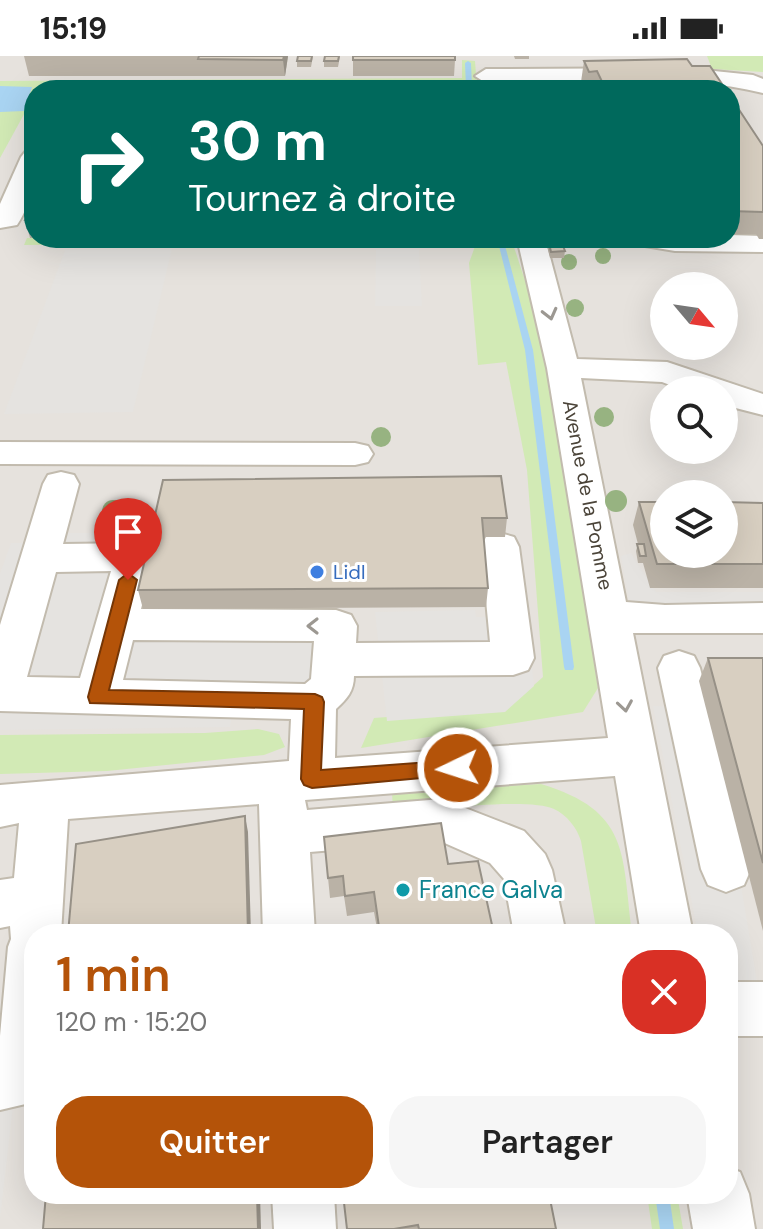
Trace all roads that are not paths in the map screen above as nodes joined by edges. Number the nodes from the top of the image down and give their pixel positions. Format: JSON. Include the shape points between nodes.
{"nodes":[{"id":1,"x":487,"y":74,"type":"edge"},
{"id":2,"x":521,"y":80,"type":"edge"},
{"id":3,"x":606,"y":80,"type":"edge"},
{"id":4,"x":763,"y":86,"type":"edge"},
{"id":5,"x":24,"y":178,"type":"edge"},
{"id":6,"x":2,"y":223,"type":"edge"},
{"id":7,"x":740,"y":244,"type":"edge"},
{"id":8,"x":763,"y":244,"type":"edge"},
{"id":9,"x":533,"y":248,"type":"edge"},
{"id":10,"x":563,"y":368,"type":"junction"},
{"id":11,"x":677,"y":376,"type":"edge"},
{"id":12,"x":738,"y":398,"type":"edge"},
{"id":13,"x":763,"y":405,"type":"edge"},
{"id":14,"x":0,"y":453,"type":"edge"},
{"id":15,"x":355,"y":454,"type":"dead end"},
{"id":16,"x":61,"y":484,"type":"dead end"},
{"id":17,"x":500,"y":547,"type":"dead end"},
{"id":18,"x":40,"y":558,"type":"junction"},
{"id":19,"x":611,"y":616,"type":"junction"},
{"id":20,"x":763,"y":618,"type":"edge"},
{"id":21,"x":116,"y":624,"type":"junction"},
{"id":22,"x":333,"y":660,"type":"junction"},
{"id":23,"x":619,"y":667,"type":"junction"},
{"id":24,"x":97,"y":697,"type":"junction"},
{"id":25,"x":315,"y":702,"type":"junction"},
{"id":26,"x":633,"y":755,"type":"junction"},
{"id":27,"x":297,"y":780,"type":"junction"},
{"id":28,"x":16,"y":802,"type":"edge"},
{"id":29,"x":284,"y":833,"type":"junction"},
{"id":30,"x":726,"y":869,"type":"dead end"},
{"id":31,"x":27,"y":921,"type":"edge"},
{"id":32,"x":289,"y":924,"type":"edge"},
{"id":33,"x":538,"y":924,"type":"edge"},
{"id":34,"x":665,"y":924,"type":"edge"},
{"id":35,"x":24,"y":943,"type":"edge"},
{"id":36,"x":15,"y":1008,"type":"edge"},
{"id":37,"x":738,"y":1009,"type":"edge"},
{"id":38,"x":763,"y":1009,"type":"edge"},
{"id":39,"x":24,"y":1070,"type":"edge"},
{"id":40,"x":24,"y":1077,"type":"edge"},
{"id":41,"x":0,"y":1081,"type":"edge"},
{"id":42,"x":304,"y":1204,"type":"edge"},
{"id":43,"x":720,"y":1204,"type":"edge"},
{"id":44,"x":305,"y":1229,"type":"edge"},
{"id":45,"x":724,"y":1229,"type":"edge"}],
"edges":[{"from":1,"to":2,"type":"street"},
{"from":3,"to":4,"type":"street","via":[[685,75]]},
{"from":5,"to":6,"type":"street"},
{"from":7,"to":8,"type":"street"},
{"from":9,"to":10,"type":"street","name":"Avenue de la Pomme","one_way":true},
{"from":10,"to":11,"type":"street"},
{"from":10,"to":19,"type":"street","name":"Avenue de la Pomme"},
{"from":12,"to":13,"type":"street"},
{"from":14,"to":15,"type":"street"},
{"from":16,"to":18,"type":"street"},
{"from":17,"to":22,"type":"street","via":[[513,658]]},
{"from":18,"to":21,"type":"street","via":[[134,557]]},
{"from":18,"to":24,"type":"street","via":[[1,694]]},
{"from":19,"to":20,"type":"street"},
{"from":19,"to":23,"type":"street","name":"Avenue de la Pomme"},
{"from":22,"to":21,"type":"street","one_way":true,"via":[[336,626]]},
{"from":21,"to":24,"type":"street"},
{"from":22,"to":25,"type":"street","via":[[332,686]]},
{"from":23,"to":26,"type":"street","name":"Avenue de la Pomme","one_way":true},
{"from":23,"to":30,"type":"street","via":[[700,668]]},
{"from":24,"to":25,"type":"street"},
{"from":25,"to":27,"type":"street"},
{"from":26,"to":27,"type":"street"},
{"from":26,"to":34,"type":"street","name":"Avenue de la Pomme"},
{"from":27,"to":28,"type":"street"},
{"from":27,"to":29,"type":"street"},
{"from":28,"to":31,"type":"street"},
{"from":29,"to":32,"type":"street"},
{"from":29,"to":33,"type":"street","via":[[442,820],[507,847],[527,870]]},
{"from":35,"to":36,"type":"street"},
{"from":36,"to":39,"type":"street"},
{"from":37,"to":38,"type":"street"},
{"from":40,"to":41,"type":"street"},
{"from":42,"to":44,"type":"street"},
{"from":43,"to":45,"type":"street"}]}
